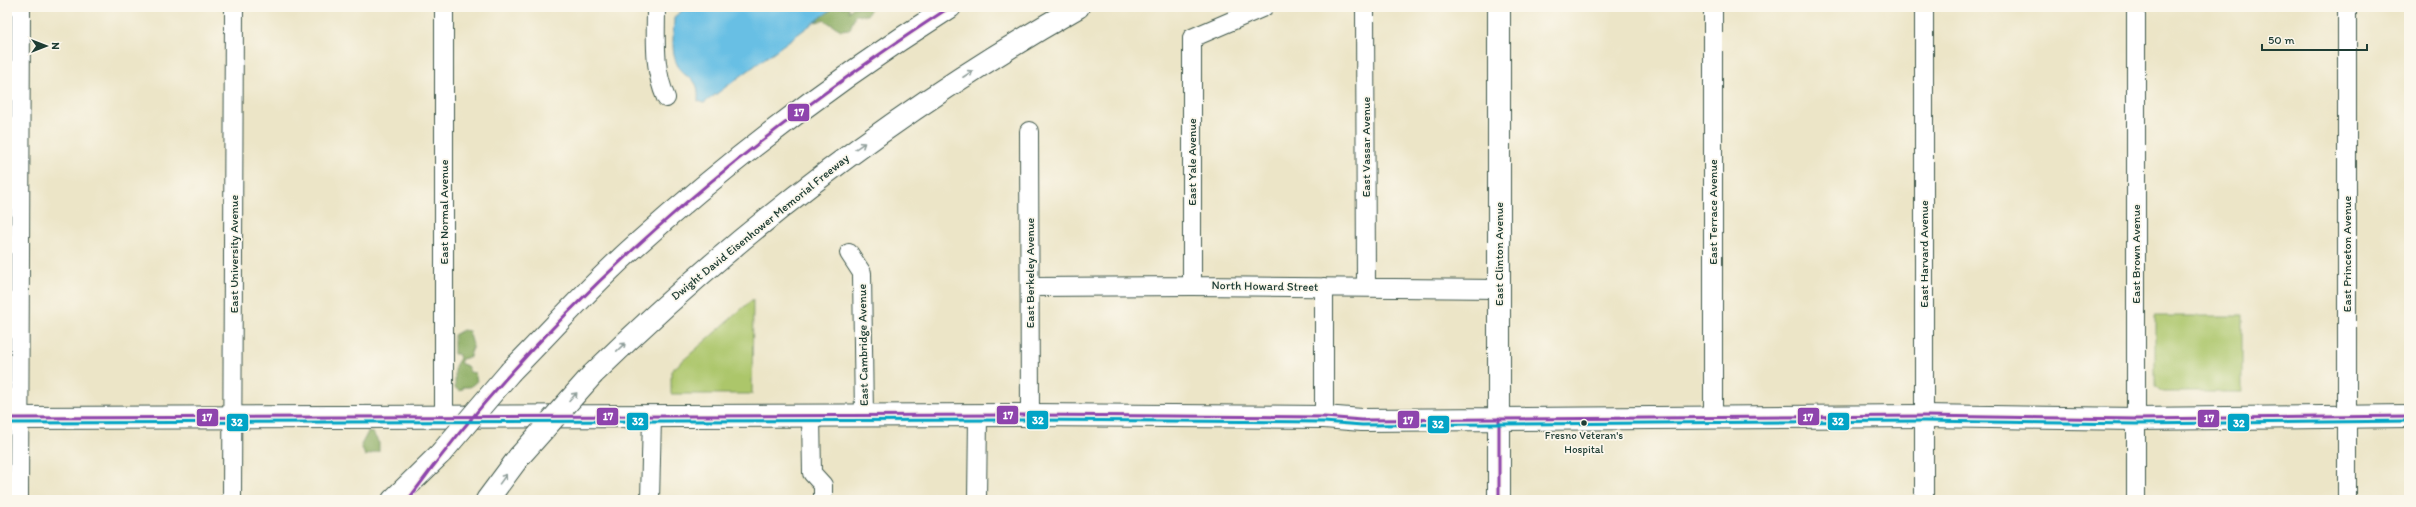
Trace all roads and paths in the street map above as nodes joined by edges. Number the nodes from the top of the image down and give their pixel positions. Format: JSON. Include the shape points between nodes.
{"nodes":[{"id":1,"x":21,"y":7,"type":"edge"},
{"id":2,"x":234,"y":7,"type":"edge"},
{"id":3,"x":444,"y":7,"type":"edge"},
{"id":4,"x":656,"y":7,"type":"edge"},
{"id":5,"x":950,"y":7,"type":"edge"},
{"id":6,"x":1078,"y":7,"type":"edge"},
{"id":7,"x":1264,"y":7,"type":"edge"},
{"id":8,"x":1365,"y":7,"type":"edge"},
{"id":9,"x":1499,"y":7,"type":"edge"},
{"id":10,"x":1713,"y":7,"type":"edge"},
{"id":11,"x":1924,"y":7,"type":"edge"},
{"id":12,"x":2136,"y":7,"type":"edge"},
{"id":13,"x":2347,"y":7,"type":"edge"},
{"id":14,"x":666,"y":98,"type":"dead end"},
{"id":15,"x":1029,"y":131,"type":"dead end"},
{"id":16,"x":849,"y":253,"type":"dead end"},
{"id":17,"x":1192,"y":286,"type":"junction"},
{"id":18,"x":1030,"y":287,"type":"junction"},
{"id":19,"x":1324,"y":287,"type":"junction"},
{"id":20,"x":1366,"y":287,"type":"junction"},
{"id":21,"x":1499,"y":289,"type":"junction"},
{"id":22,"x":1030,"y":415,"type":"junction"},
{"id":23,"x":444,"y":416,"type":"junction"},
{"id":24,"x":1924,"y":416,"type":"junction"},
{"id":25,"x":2347,"y":416,"type":"junction"},
{"id":26,"x":2409,"y":416,"type":"edge"},
{"id":27,"x":233,"y":417,"type":"junction"},
{"id":28,"x":811,"y":417,"type":"junction"},
{"id":29,"x":864,"y":417,"type":"junction"},
{"id":30,"x":978,"y":417,"type":"junction"},
{"id":31,"x":1324,"y":417,"type":"junction"},
{"id":32,"x":1713,"y":417,"type":"junction"},
{"id":33,"x":13,"y":418,"type":"edge"},
{"id":34,"x":652,"y":418,"type":"junction"},
{"id":35,"x":1499,"y":418,"type":"junction"},
{"id":36,"x":2136,"y":419,"type":"junction"},
{"id":37,"x":441,"y":452,"type":"junction"},
{"id":38,"x":19,"y":500,"type":"edge"},
{"id":39,"x":232,"y":500,"type":"edge"},
{"id":40,"x":393,"y":500,"type":"edge"},
{"id":41,"x":408,"y":500,"type":"edge"},
{"id":42,"x":487,"y":500,"type":"edge"},
{"id":43,"x":650,"y":500,"type":"edge"},
{"id":44,"x":823,"y":500,"type":"edge"},
{"id":45,"x":977,"y":500,"type":"edge"},
{"id":46,"x":1499,"y":500,"type":"edge"},
{"id":47,"x":1924,"y":500,"type":"edge"},
{"id":48,"x":2136,"y":500,"type":"edge"},
{"id":49,"x":2347,"y":500,"type":"edge"}],
"edges":[{"from":1,"to":33,"type":"street"},
{"from":2,"to":27,"type":"street","name":"East University Avenue"},
{"from":3,"to":23,"type":"street","name":"East Normal Avenue"},
{"from":4,"to":14,"type":"street","via":[[656,64]]},
{"from":5,"to":37,"type":"main road","bridge":true,"via":[[833,86],[724,170],[634,247],[511,371]]},
{"from":42,"to":6,"type":"main road","name":"Dwight David Eisenhower Memorial Freeway","one_way":true,"bridge":true,"via":[[519,457],[593,374],[696,278],[852,152],[1020,40]]},
{"from":7,"to":17,"type":"street","name":"East Yale Avenue","via":[[1192,38]]},
{"from":8,"to":20,"type":"street","name":"East Vassar Avenue"},
{"from":9,"to":21,"type":"main road","name":"East Clinton Avenue"},
{"from":10,"to":32,"type":"street","name":"East Terrace Avenue"},
{"from":11,"to":24,"type":"street","name":"East Harvard Avenue"},
{"from":12,"to":36,"type":"street","name":"East Brown Avenue"},
{"from":13,"to":25,"type":"street","name":"East Princeton Avenue"},
{"from":15,"to":18,"type":"street","name":"East Berkeley Avenue"},
{"from":16,"to":29,"type":"street","name":"East Cambridge Avenue","via":[[862,273]]},
{"from":17,"to":18,"type":"street","name":"North Howard Street"},
{"from":17,"to":19,"type":"street","name":"North Howard Street"},
{"from":18,"to":22,"type":"street","name":"East Berkeley Avenue"},
{"from":19,"to":20,"type":"street","name":"North Howard Street"},
{"from":19,"to":31,"type":"street"},
{"from":20,"to":21,"type":"street","name":"North Howard Street"},
{"from":21,"to":35,"type":"main road","name":"East Clinton Avenue"},
{"from":22,"to":30,"type":"main road"},
{"from":22,"to":31,"type":"main road"},
{"from":23,"to":27,"type":"main road"},
{"from":23,"to":34,"type":"main road"},
{"from":24,"to":32,"type":"main road"},
{"from":24,"to":36,"type":"main road"},
{"from":24,"to":47,"type":"street","name":"East Harvard Avenue"},
{"from":25,"to":26,"type":"main road"},
{"from":25,"to":36,"type":"main road"},
{"from":25,"to":49,"type":"street","name":"East Princeton Avenue"},
{"from":27,"to":33,"type":"main road"},
{"from":27,"to":39,"type":"street","name":"East University Avenue"},
{"from":28,"to":29,"type":"main road"},
{"from":28,"to":34,"type":"main road"},
{"from":28,"to":44,"type":"street","via":[[812,473],[823,485]]},
{"from":29,"to":30,"type":"main road"},
{"from":30,"to":45,"type":"street"},
{"from":31,"to":35,"type":"main road","via":[[1362,420]]},
{"from":32,"to":35,"type":"main road"},
{"from":33,"to":38,"type":"street"},
{"from":34,"to":43,"type":"street"},
{"from":35,"to":46,"type":"main road","name":"East Clinton Avenue"},
{"from":36,"to":48,"type":"street","name":"East Brown Avenue"},
{"from":37,"to":40,"type":"main road"},
{"from":37,"to":41,"type":"main road"}]}
